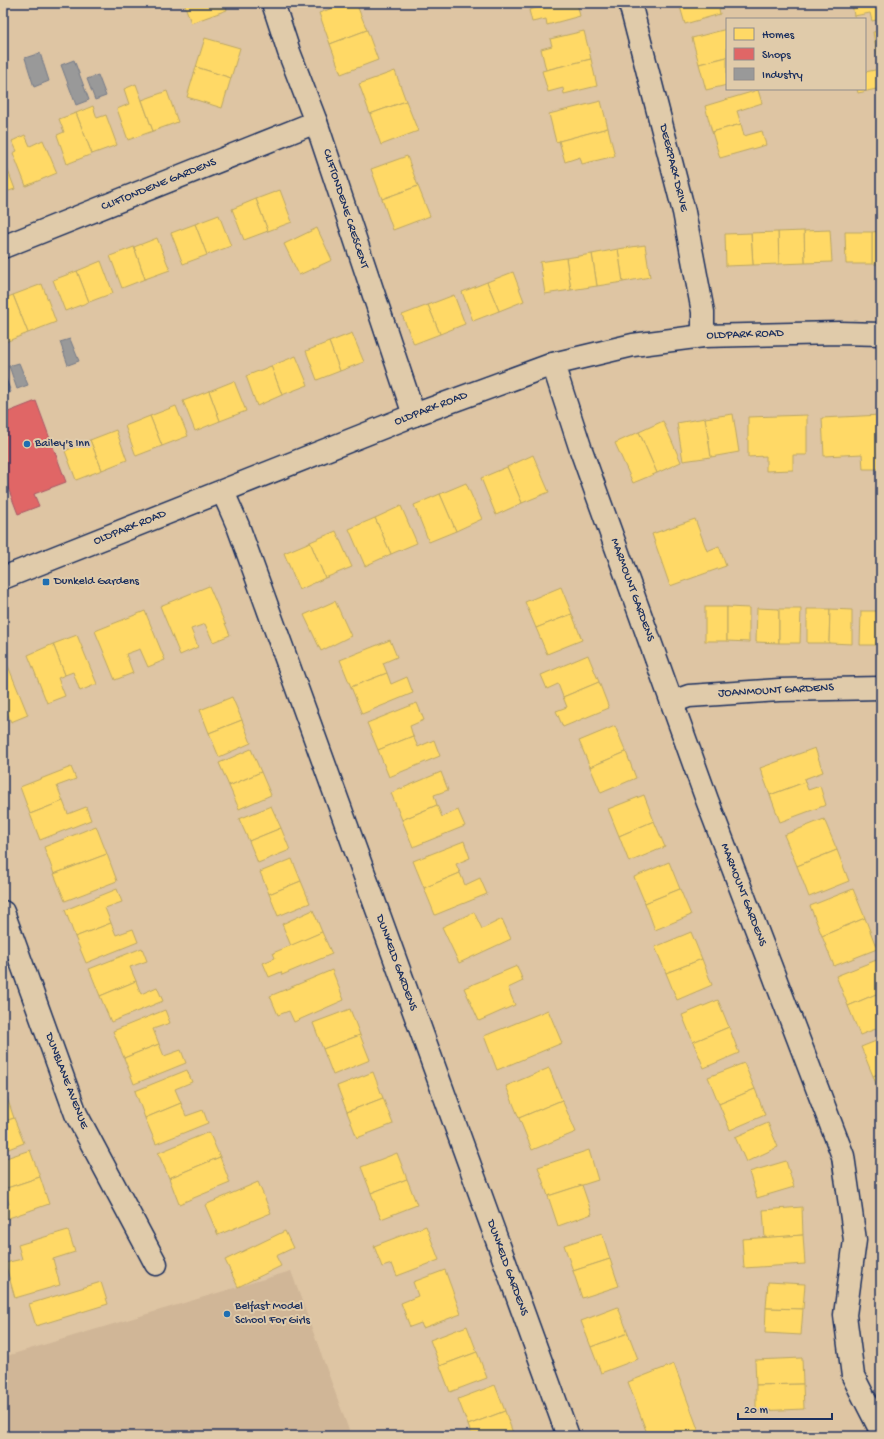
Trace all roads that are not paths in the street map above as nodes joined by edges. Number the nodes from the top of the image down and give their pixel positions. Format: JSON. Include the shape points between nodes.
{"nodes":[{"id":1,"x":273,"y":3,"type":"edge"},
{"id":2,"x":630,"y":3,"type":"edge"},
{"id":3,"x":316,"y":122,"type":"junction"},
{"id":4,"x":3,"y":247,"type":"edge"},
{"id":5,"x":881,"y":334,"type":"edge"},
{"id":6,"x":703,"y":336,"type":"junction"},
{"id":7,"x":553,"y":364,"type":"junction"},
{"id":8,"x":414,"y":415,"type":"junction"},
{"id":9,"x":223,"y":492,"type":"junction"},
{"id":10,"x":3,"y":578,"type":"edge"},
{"id":11,"x":881,"y":688,"type":"edge"},
{"id":12,"x":672,"y":702,"type":"junction"},
{"id":13,"x":3,"y":912,"type":"edge"},
{"id":14,"x":156,"y":1264,"type":"dead end"},
{"id":15,"x":881,"y":1431,"type":"edge"},
{"id":16,"x":568,"y":1436,"type":"edge"}],
"edges":[{"from":1,"to":3,"type":"street","name":"CLIFTONDENE CRESCENT"},
{"from":2,"to":6,"type":"street","name":"DEERPARK DRIVE","via":[[684,212],[703,312]]},
{"from":3,"to":4,"type":"street","name":"CLIFTONDENE GARDENS"},
{"from":3,"to":8,"type":"street","name":"CLIFTONDENE CRESCENT"},
{"from":5,"to":6,"type":"street","name":"OLDPARK ROAD"},
{"from":6,"to":7,"type":"street","name":"OLDPARK ROAD","via":[[633,345]]},
{"from":7,"to":8,"type":"street","name":"OLDPARK ROAD"},
{"from":7,"to":12,"type":"street","name":"MARMOUNT GARDENS","via":[[581,450]]},
{"from":8,"to":9,"type":"street","name":"OLDPARK ROAD"},
{"from":9,"to":10,"type":"street","name":"OLDPARK ROAD"},
{"from":9,"to":16,"type":"street","name":"DUNKELD GARDENS","via":[[241,534]]},
{"from":11,"to":12,"type":"street","name":"JOANMOUNT GARDENS","via":[[803,689],[689,696]]},
{"from":12,"to":15,"type":"street","name":"MARMOUNT GARDENS","via":[[843,1156],[855,1240],[845,1315],[853,1376]]},
{"from":13,"to":14,"type":"street","name":"DUNBLANE AVENUE","via":[[76,1114]]}]}
